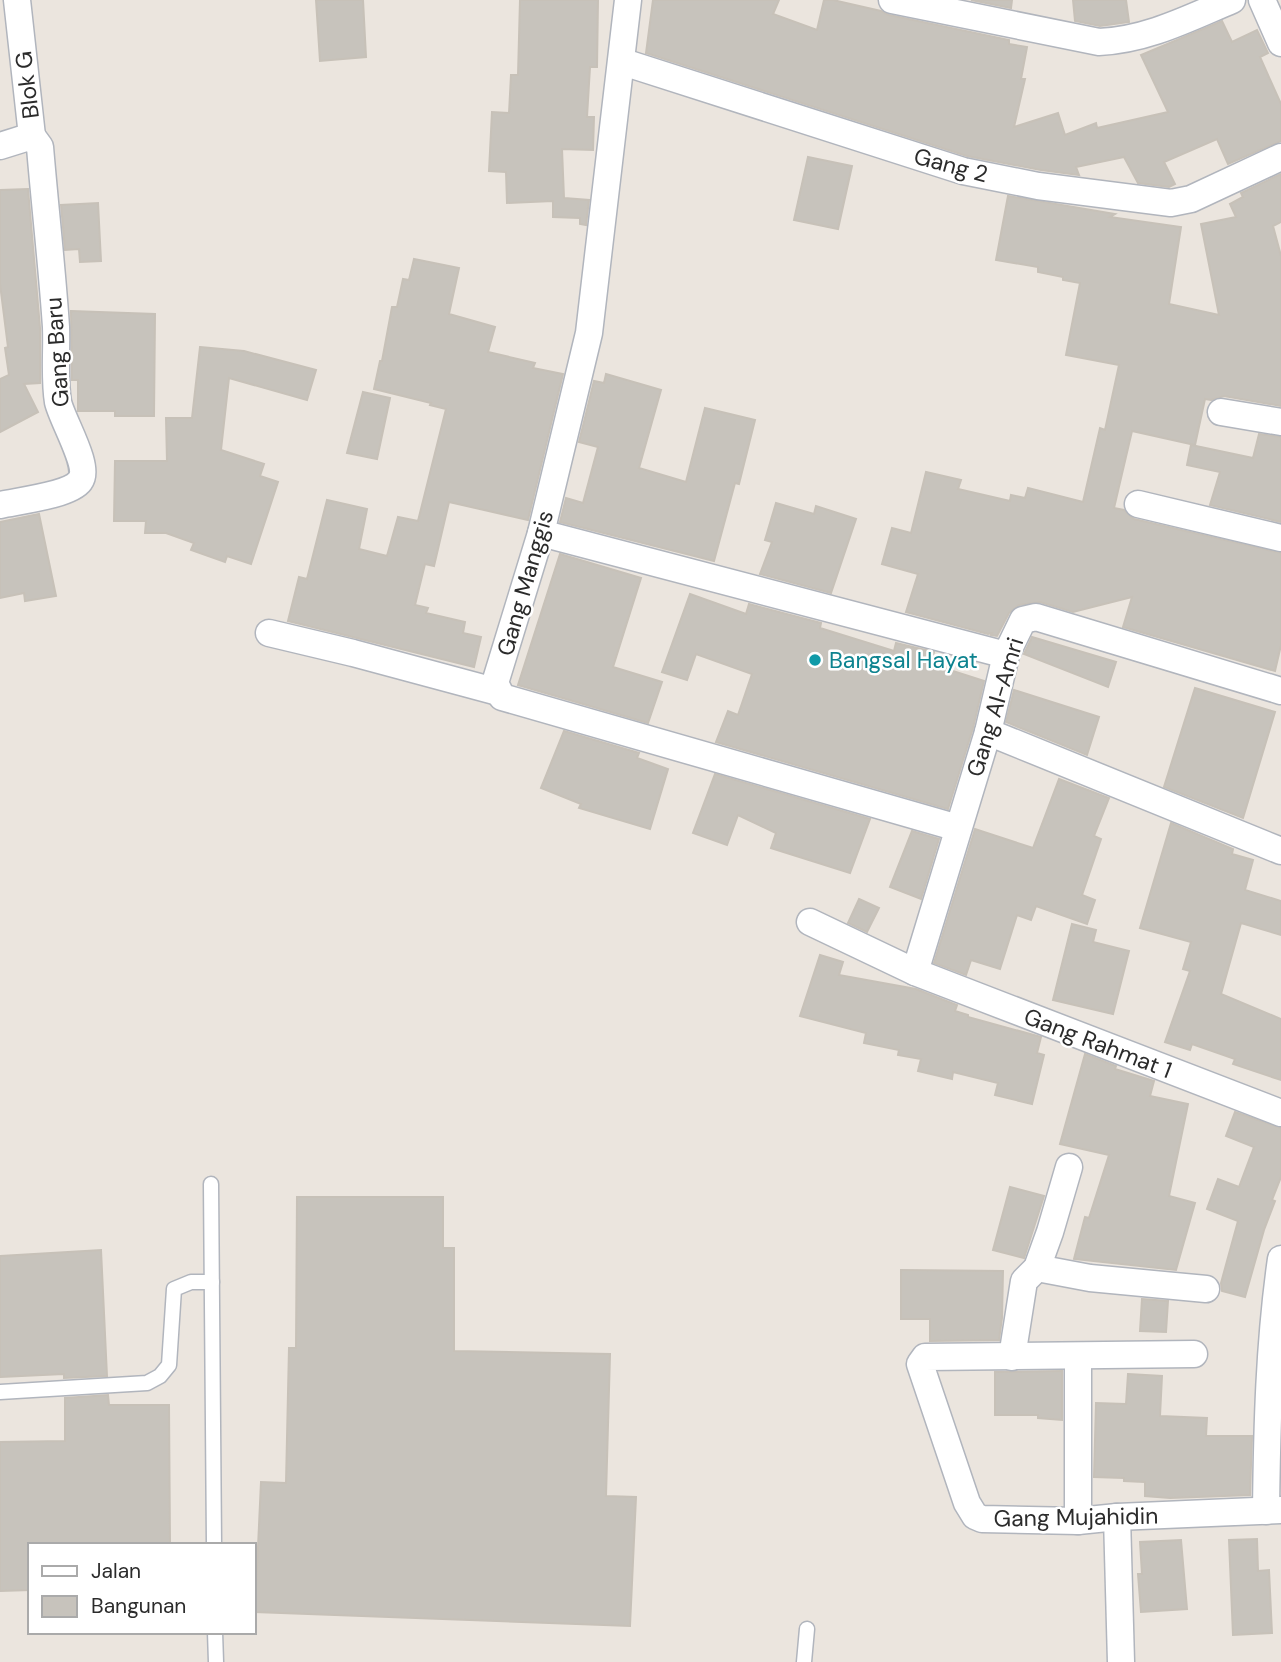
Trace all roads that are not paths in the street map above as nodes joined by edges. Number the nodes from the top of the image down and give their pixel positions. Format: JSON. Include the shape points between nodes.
{"nodes":[{"id":1,"x":16,"y":0,"type":"edge"},
{"id":2,"x":628,"y":0,"type":"edge"},
{"id":3,"x":892,"y":0,"type":"edge"},
{"id":4,"x":1233,"y":0,"type":"edge"},
{"id":5,"x":1262,"y":0,"type":"edge"},
{"id":6,"x":1281,"y":43,"type":"edge"},
{"id":7,"x":623,"y":62,"type":"junction"},
{"id":8,"x":32,"y":136,"type":"junction"},
{"id":9,"x":0,"y":146,"type":"edge"},
{"id":10,"x":1281,"y":157,"type":"edge"},
{"id":11,"x":1221,"y":412,"type":"dead end"},
{"id":12,"x":1281,"y":422,"type":"edge"},
{"id":13,"x":1138,"y":504,"type":"dead end"},
{"id":14,"x":0,"y":505,"type":"edge"},
{"id":15,"x":541,"y":533,"type":"junction"},
{"id":16,"x":1281,"y":538,"type":"edge"},
{"id":17,"x":269,"y":633,"type":"dead end"},
{"id":18,"x":1006,"y":655,"type":"junction"},
{"id":19,"x":1281,"y":691,"type":"edge"},
{"id":20,"x":498,"y":692,"type":"junction"},
{"id":21,"x":988,"y":732,"type":"junction"},
{"id":22,"x":958,"y":828,"type":"junction"},
{"id":23,"x":1281,"y":851,"type":"edge"},
{"id":24,"x":810,"y":922,"type":"dead end"},
{"id":25,"x":915,"y":972,"type":"junction"},
{"id":26,"x":1281,"y":1113,"type":"edge"},
{"id":27,"x":1069,"y":1167,"type":"dead end"},
{"id":28,"x":211,"y":1184,"type":"dead end"},
{"id":29,"x":1281,"y":1259,"type":"edge"},
{"id":30,"x":1037,"y":1268,"type":"junction"},
{"id":31,"x":212,"y":1282,"type":"junction"},
{"id":32,"x":1206,"y":1289,"type":"dead end"},
{"id":33,"x":1194,"y":1354,"type":"dead end"},
{"id":34,"x":1078,"y":1356,"type":"junction"},
{"id":35,"x":1012,"y":1357,"type":"junction"},
{"id":36,"x":0,"y":1392,"type":"edge"},
{"id":37,"x":1273,"y":1511,"type":"edge"},
{"id":38,"x":1117,"y":1517,"type":"junction"},
{"id":39,"x":1078,"y":1521,"type":"junction"},
{"id":40,"x":214,"y":1543,"type":"edge"},
{"id":41,"x":807,"y":1629,"type":"dead end"},
{"id":42,"x":215,"y":1634,"type":"edge"},
{"id":43,"x":216,"y":1662,"type":"edge"},
{"id":44,"x":804,"y":1662,"type":"edge"},
{"id":45,"x":1121,"y":1662,"type":"edge"}],
"edges":[{"from":1,"to":8,"type":"street","name":"Blok G"},
{"from":2,"to":7,"type":"street","name":"Gang Manggis"},
{"from":3,"to":4,"type":"street","via":[[1099,42],[1144,36]]},
{"from":5,"to":6,"type":"street"},
{"from":7,"to":10,"type":"street","name":"Gang 2","via":[[963,171],[1038,186],[1171,203],[1191,199]]},
{"from":7,"to":15,"type":"street","name":"Gang Manggis","via":[[589,333]]},
{"from":8,"to":9,"type":"street","name":"Blok G"},
{"from":8,"to":14,"type":"street","name":"Gang Baru","via":[[40,148],[58,399],[83,470],[82,479],[71,489]]},
{"from":11,"to":12,"type":"street"},
{"from":13,"to":16,"type":"street"},
{"from":15,"to":18,"type":"street"},
{"from":15,"to":20,"type":"street","name":"Gang Manggis","via":[[495,683]]},
{"from":17,"to":20,"type":"street"},
{"from":18,"to":19,"type":"street","name":"Gang Al-Amri","via":[[1023,620],[1036,617]]},
{"from":18,"to":21,"type":"street","name":"Gang Al-Amri"},
{"from":20,"to":22,"type":"street","via":[[515,701]]},
{"from":21,"to":22,"type":"street","name":"Gang Al-Amri"},
{"from":21,"to":23,"type":"street"},
{"from":22,"to":25,"type":"street","name":"Gang Al-Amri"},
{"from":24,"to":25,"type":"street","name":"Gang Rahmat 1"},
{"from":25,"to":26,"type":"street","name":"Gang Rahmat 1"},
{"from":27,"to":30,"type":"street"},
{"from":28,"to":31,"type":"lane"},
{"from":29,"to":37,"type":"street","via":[[1268,1382]]},
{"from":30,"to":32,"type":"street","via":[[1090,1279]]},
{"from":30,"to":35,"type":"street","via":[[1024,1281]]},
{"from":31,"to":36,"type":"lane","via":[[191,1282],[174,1289],[169,1365],[147,1383]]},
{"from":31,"to":40,"type":"lane"},
{"from":33,"to":34,"type":"street","name":"Gang Mujahidin"},
{"from":34,"to":35,"type":"street","name":"Gang Mujahidin"},
{"from":34,"to":39,"type":"street"},
{"from":35,"to":39,"type":"street","name":"Gang Mujahidin","via":[[925,1357],[920,1364],[967,1503],[982,1519]]},
{"from":37,"to":38,"type":"street","name":"Gang Mujahidin"},
{"from":38,"to":39,"type":"street","name":"Gang Mujahidin"},
{"from":38,"to":45,"type":"street"},
{"from":41,"to":44,"type":"lane"},
{"from":42,"to":43,"type":"lane"}]}
